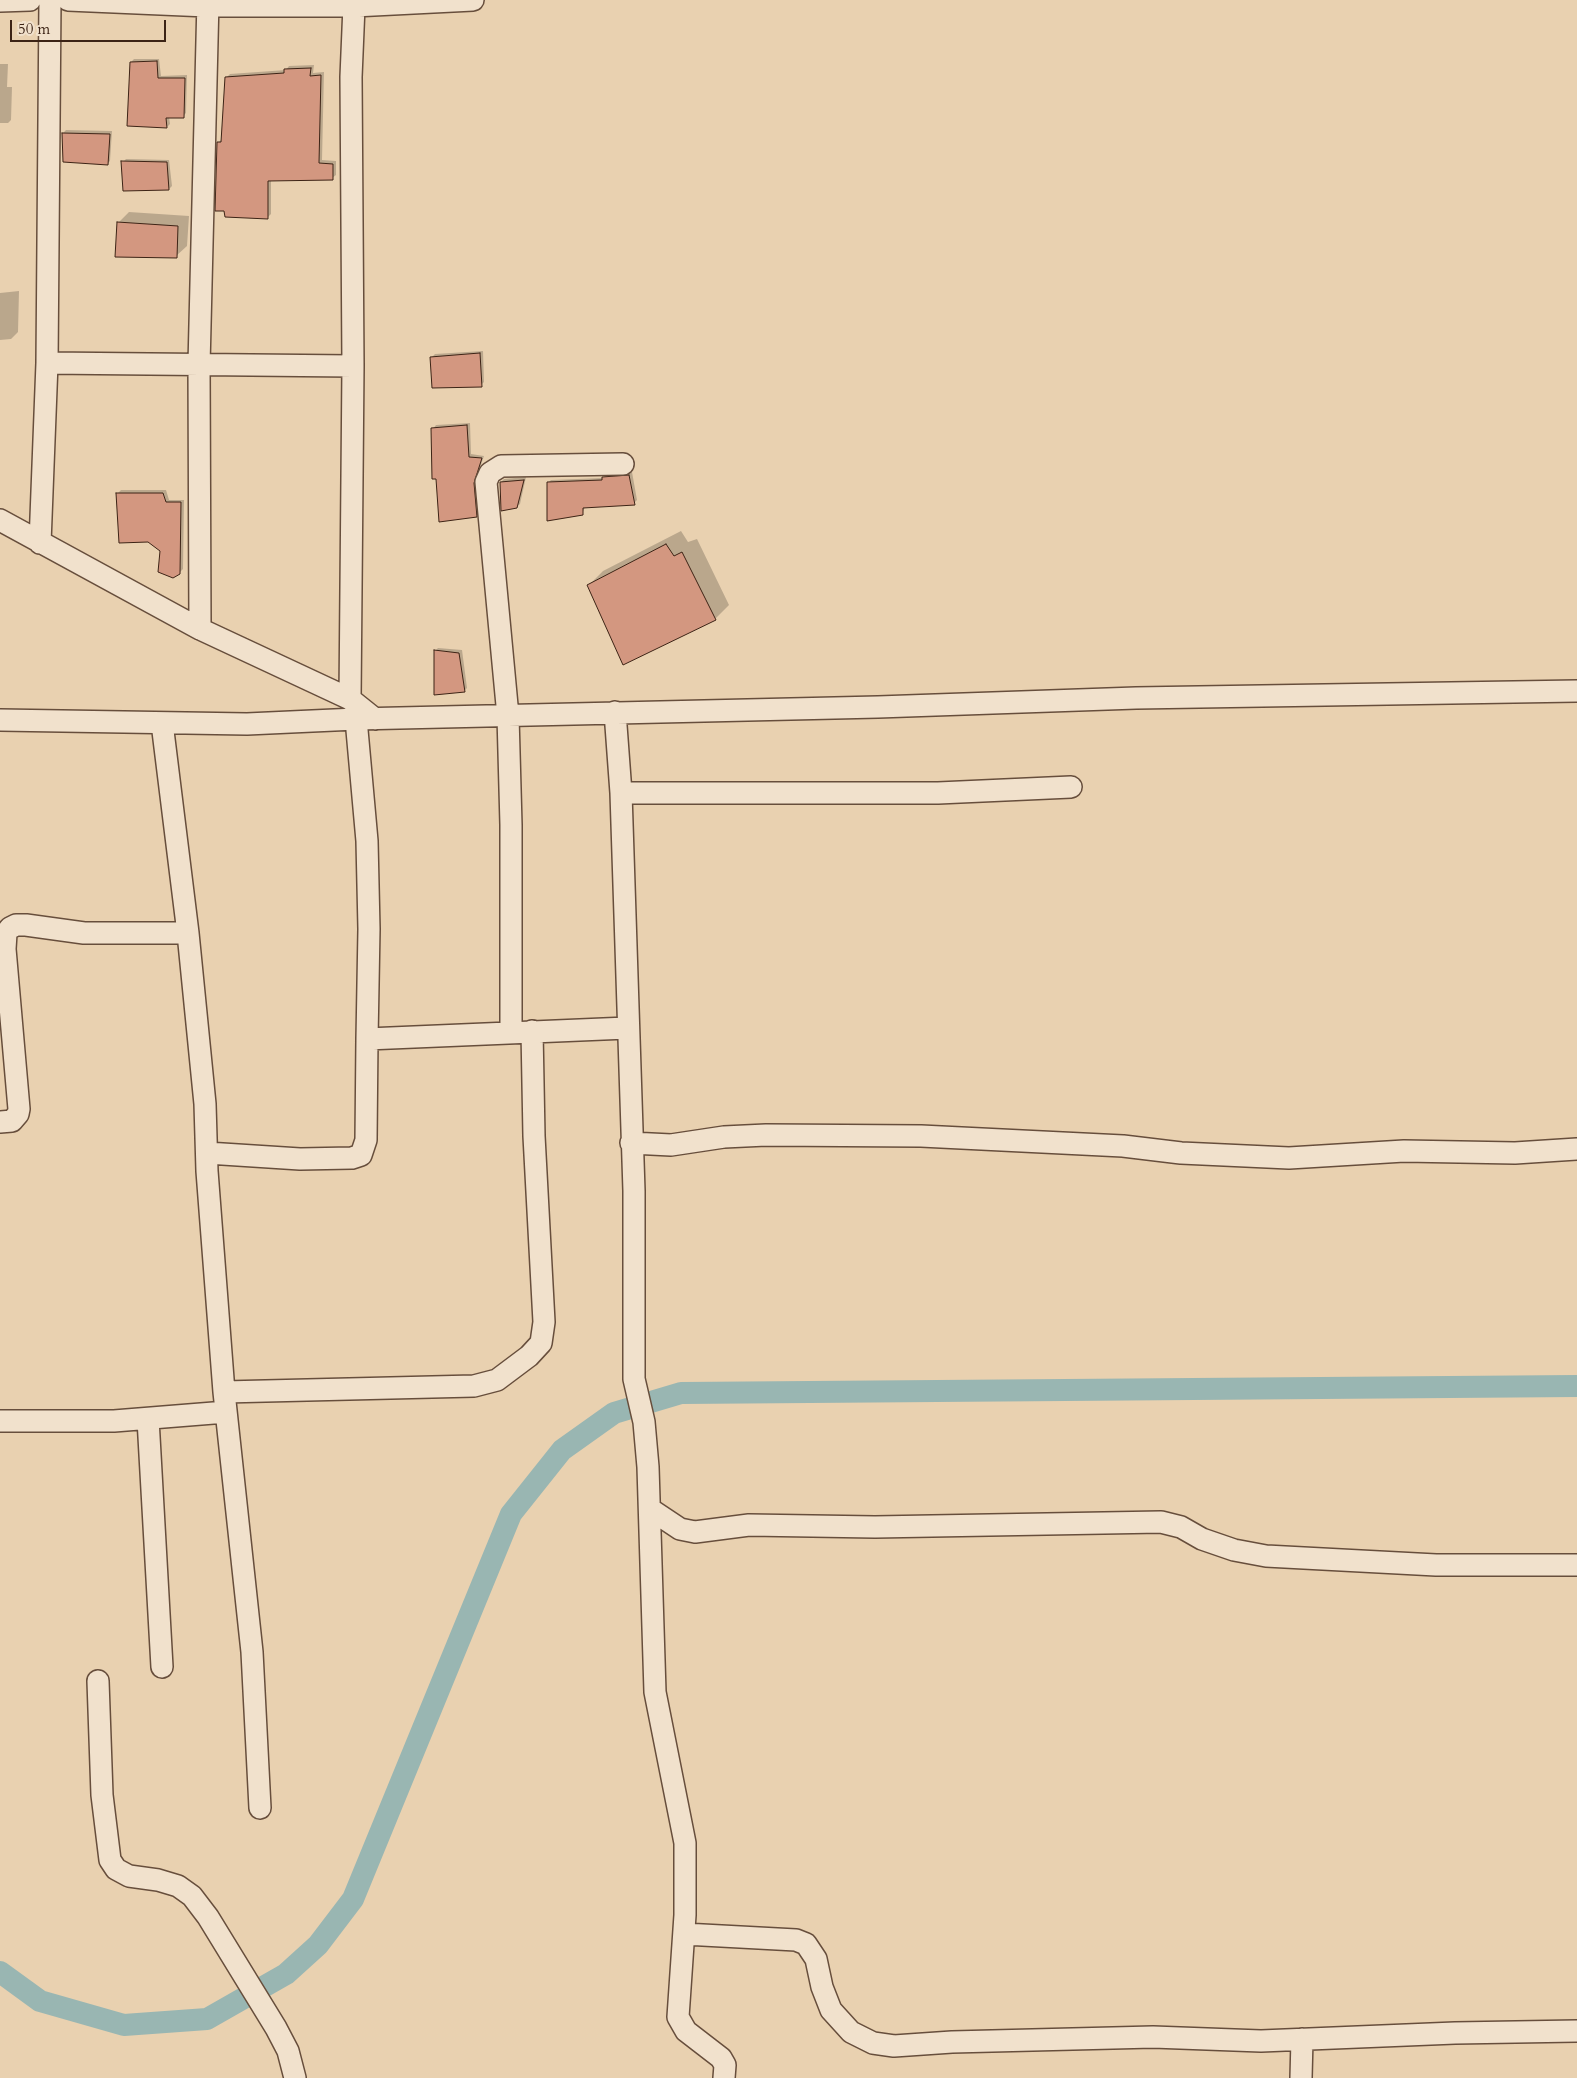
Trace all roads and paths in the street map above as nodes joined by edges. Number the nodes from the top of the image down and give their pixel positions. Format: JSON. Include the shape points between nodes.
{"nodes":[{"id":1,"x":30,"y":0,"type":"edge"},
{"id":2,"x":50,"y":0,"type":"edge"},
{"id":3,"x":68,"y":0,"type":"edge"},
{"id":4,"x":473,"y":0,"type":"edge"},
{"id":5,"x":0,"y":1,"type":"edge"},
{"id":6,"x":208,"y":3,"type":"edge"},
{"id":7,"x":376,"y":3,"type":"edge"},
{"id":8,"x":354,"y":6,"type":"junction"},
{"id":9,"x":47,"y":363,"type":"junction"},
{"id":10,"x":199,"y":364,"type":"junction"},
{"id":11,"x":353,"y":366,"type":"junction"},
{"id":12,"x":623,"y":464,"type":"dead end"},
{"id":13,"x":0,"y":520,"type":"edge"},
{"id":14,"x":40,"y":543,"type":"junction"},
{"id":15,"x":200,"y":629,"type":"junction"},
{"id":16,"x":1577,"y":692,"type":"edge"},
{"id":17,"x":361,"y":712,"type":"junction"},
{"id":18,"x":615,"y":712,"type":"junction"},
{"id":19,"x":508,"y":716,"type":"junction"},
{"id":20,"x":0,"y":720,"type":"edge"},
{"id":21,"x":162,"y":723,"type":"junction"},
{"id":22,"x":1071,"y":787,"type":"dead end"},
{"id":23,"x":621,"y":793,"type":"junction"},
{"id":24,"x":188,"y":933,"type":"junction"},
{"id":25,"x":627,"y":1028,"type":"junction"},
{"id":26,"x":521,"y":1031,"type":"junction"},
{"id":27,"x":367,"y":1039,"type":"junction"},
{"id":28,"x":0,"y":1122,"type":"edge"},
{"id":29,"x":631,"y":1143,"type":"junction"},
{"id":30,"x":1577,"y":1149,"type":"edge"},
{"id":31,"x":206,"y":1153,"type":"junction"},
{"id":32,"x":225,"y":1402,"type":"junction"},
{"id":33,"x":148,"y":1419,"type":"junction"},
{"id":34,"x":0,"y":1421,"type":"edge"},
{"id":35,"x":650,"y":1509,"type":"junction"},
{"id":36,"x":1577,"y":1565,"type":"edge"},
{"id":37,"x":162,"y":1667,"type":"dead end"},
{"id":38,"x":98,"y":1681,"type":"dead end"},
{"id":39,"x":260,"y":1808,"type":"dead end"},
{"id":40,"x":684,"y":1934,"type":"junction"},
{"id":41,"x":1577,"y":2031,"type":"edge"},
{"id":42,"x":1302,"y":2040,"type":"junction"},
{"id":43,"x":295,"y":2078,"type":"edge"},
{"id":44,"x":724,"y":2078,"type":"edge"},
{"id":45,"x":1301,"y":2078,"type":"edge"}],
"edges":[{"from":1,"to":5,"type":"street"},
{"from":2,"to":9,"type":"street"},
{"from":3,"to":6,"type":"street"},
{"from":4,"to":7,"type":"street"},
{"from":6,"to":8,"type":"street"},
{"from":6,"to":10,"type":"street"},
{"from":7,"to":8,"type":"street"},
{"from":8,"to":11,"type":"street","via":[[351,77]]},
{"from":9,"to":10,"type":"street"},
{"from":9,"to":14,"type":"street"},
{"from":10,"to":11,"type":"street"},
{"from":10,"to":15,"type":"street"},
{"from":11,"to":17,"type":"street"},
{"from":12,"to":19,"type":"street","via":[[501,466],[487,477]]},
{"from":13,"to":14,"type":"street"},
{"from":14,"to":15,"type":"street"},
{"from":15,"to":17,"type":"street"},
{"from":16,"to":18,"type":"street","via":[[1136,698]]},
{"from":17,"to":19,"type":"street"},
{"from":17,"to":21,"type":"street","via":[[247,724]]},
{"from":17,"to":27,"type":"street","via":[[369,929]]},
{"from":18,"to":19,"type":"street"},
{"from":18,"to":23,"type":"street"},
{"from":19,"to":26,"type":"street"},
{"from":20,"to":21,"type":"street"},
{"from":21,"to":24,"type":"street"},
{"from":22,"to":23,"type":"street","via":[[938,793]]},
{"from":23,"to":25,"type":"street"},
{"from":24,"to":28,"type":"street","via":[[84,933],[26,925],[10,928],[6,933],[5,949],[19,1108],[12,1121]]},
{"from":24,"to":31,"type":"street","via":[[205,1104]]},
{"from":25,"to":26,"type":"street"},
{"from":25,"to":29,"type":"street"},
{"from":26,"to":27,"type":"street"},
{"from":26,"to":32,"type":"street","via":[[534,1136],[544,1322],[540,1343],[535,1350],[497,1380],[474,1386]]},
{"from":27,"to":31,"type":"street","via":[[366,1140],[361,1155],[300,1159]]},
{"from":29,"to":30,"type":"street","via":[[671,1145],[766,1134],[921,1136],[1290,1158]]},
{"from":29,"to":35,"type":"street","via":[[634,1379],[644,1422]]},
{"from":31,"to":32,"type":"street"},
{"from":32,"to":33,"type":"street"},
{"from":32,"to":39,"type":"street","via":[[252,1652]]},
{"from":33,"to":34,"type":"street"},
{"from":33,"to":37,"type":"street"},
{"from":35,"to":36,"type":"street","via":[[680,1529],[695,1532],[749,1526],[1161,1522],[1176,1525],[1202,1539],[1234,1550],[1266,1556],[1418,1564]]},
{"from":35,"to":40,"type":"street","via":[[655,1692],[685,1843]]},
{"from":38,"to":43,"type":"street","via":[[102,1794],[110,1860],[116,1869],[129,1876],[178,1886],[192,1896],[267,2013],[288,2051]]},
{"from":40,"to":42,"type":"street","via":[[796,1940],[806,1944],[816,1959],[831,2010],[851,2032],[873,2043],[894,2046],[1152,2037]]},
{"from":40,"to":44,"type":"street","via":[[678,2017],[686,2031],[721,2058]]},
{"from":41,"to":42,"type":"street"},
{"from":42,"to":45,"type":"street"}]}
